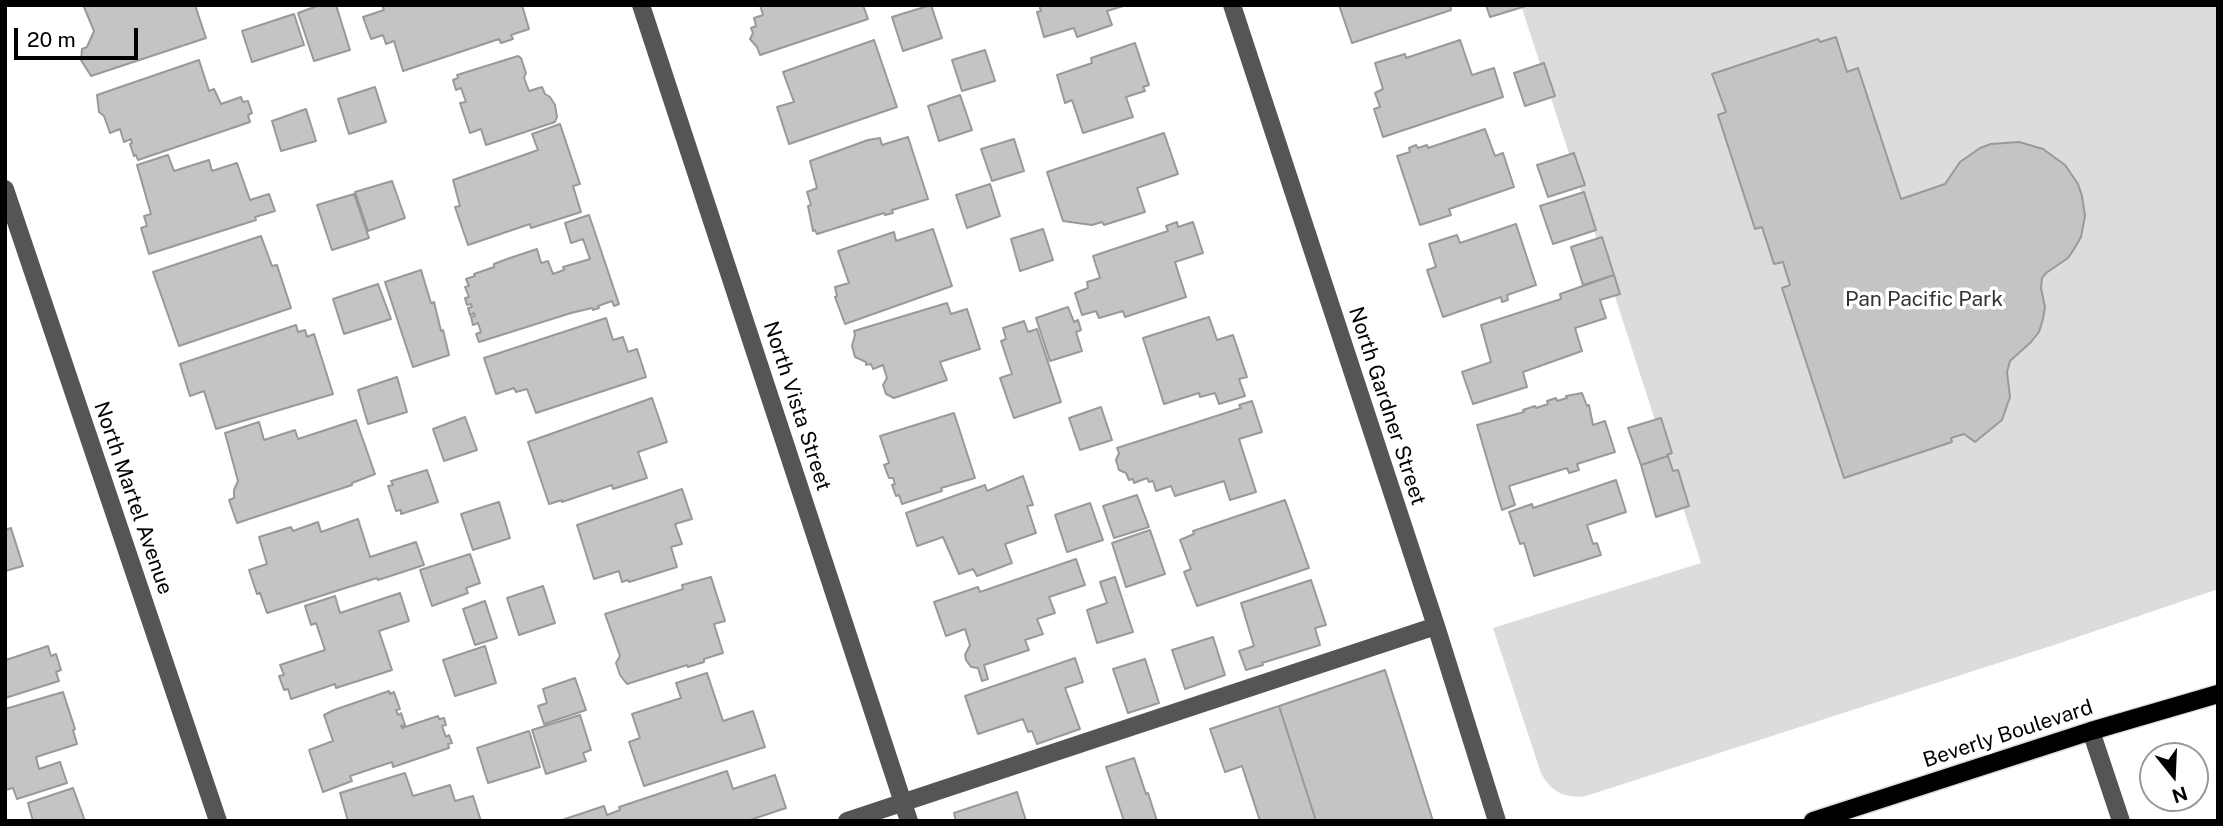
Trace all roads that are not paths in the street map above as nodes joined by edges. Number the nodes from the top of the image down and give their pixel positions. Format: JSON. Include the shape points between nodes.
{"nodes":[{"id":1,"x":641,"y":5,"type":"edge"},
{"id":2,"x":1232,"y":5,"type":"edge"},
{"id":3,"x":5,"y":189,"type":"edge"},
{"id":4,"x":1436,"y":626,"type":"junction"},
{"id":5,"x":2218,"y":694,"type":"edge"},
{"id":6,"x":2091,"y":731,"type":"junction"},
{"id":7,"x":903,"y":802,"type":"junction"},
{"id":8,"x":218,"y":821,"type":"edge"},
{"id":9,"x":847,"y":821,"type":"edge"},
{"id":10,"x":909,"y":821,"type":"edge"},
{"id":11,"x":1497,"y":821,"type":"edge"},
{"id":12,"x":1813,"y":821,"type":"edge"},
{"id":13,"x":2121,"y":821,"type":"edge"}],
"edges":[{"from":1,"to":7,"type":"street","name":"North Vista Street"},
{"from":2,"to":4,"type":"street","name":"North Gardner Street"},
{"from":3,"to":8,"type":"street","name":"North Martel Avenue"},
{"from":4,"to":7,"type":"street"},
{"from":4,"to":11,"type":"street","name":"North Gardner Street"},
{"from":5,"to":6,"type":"main road","name":"Beverly Boulevard"},
{"from":6,"to":12,"type":"main road","name":"Beverly Boulevard"},
{"from":6,"to":13,"type":"street"},
{"from":7,"to":9,"type":"street"},
{"from":7,"to":10,"type":"street","name":"North Vista Street"}]}
